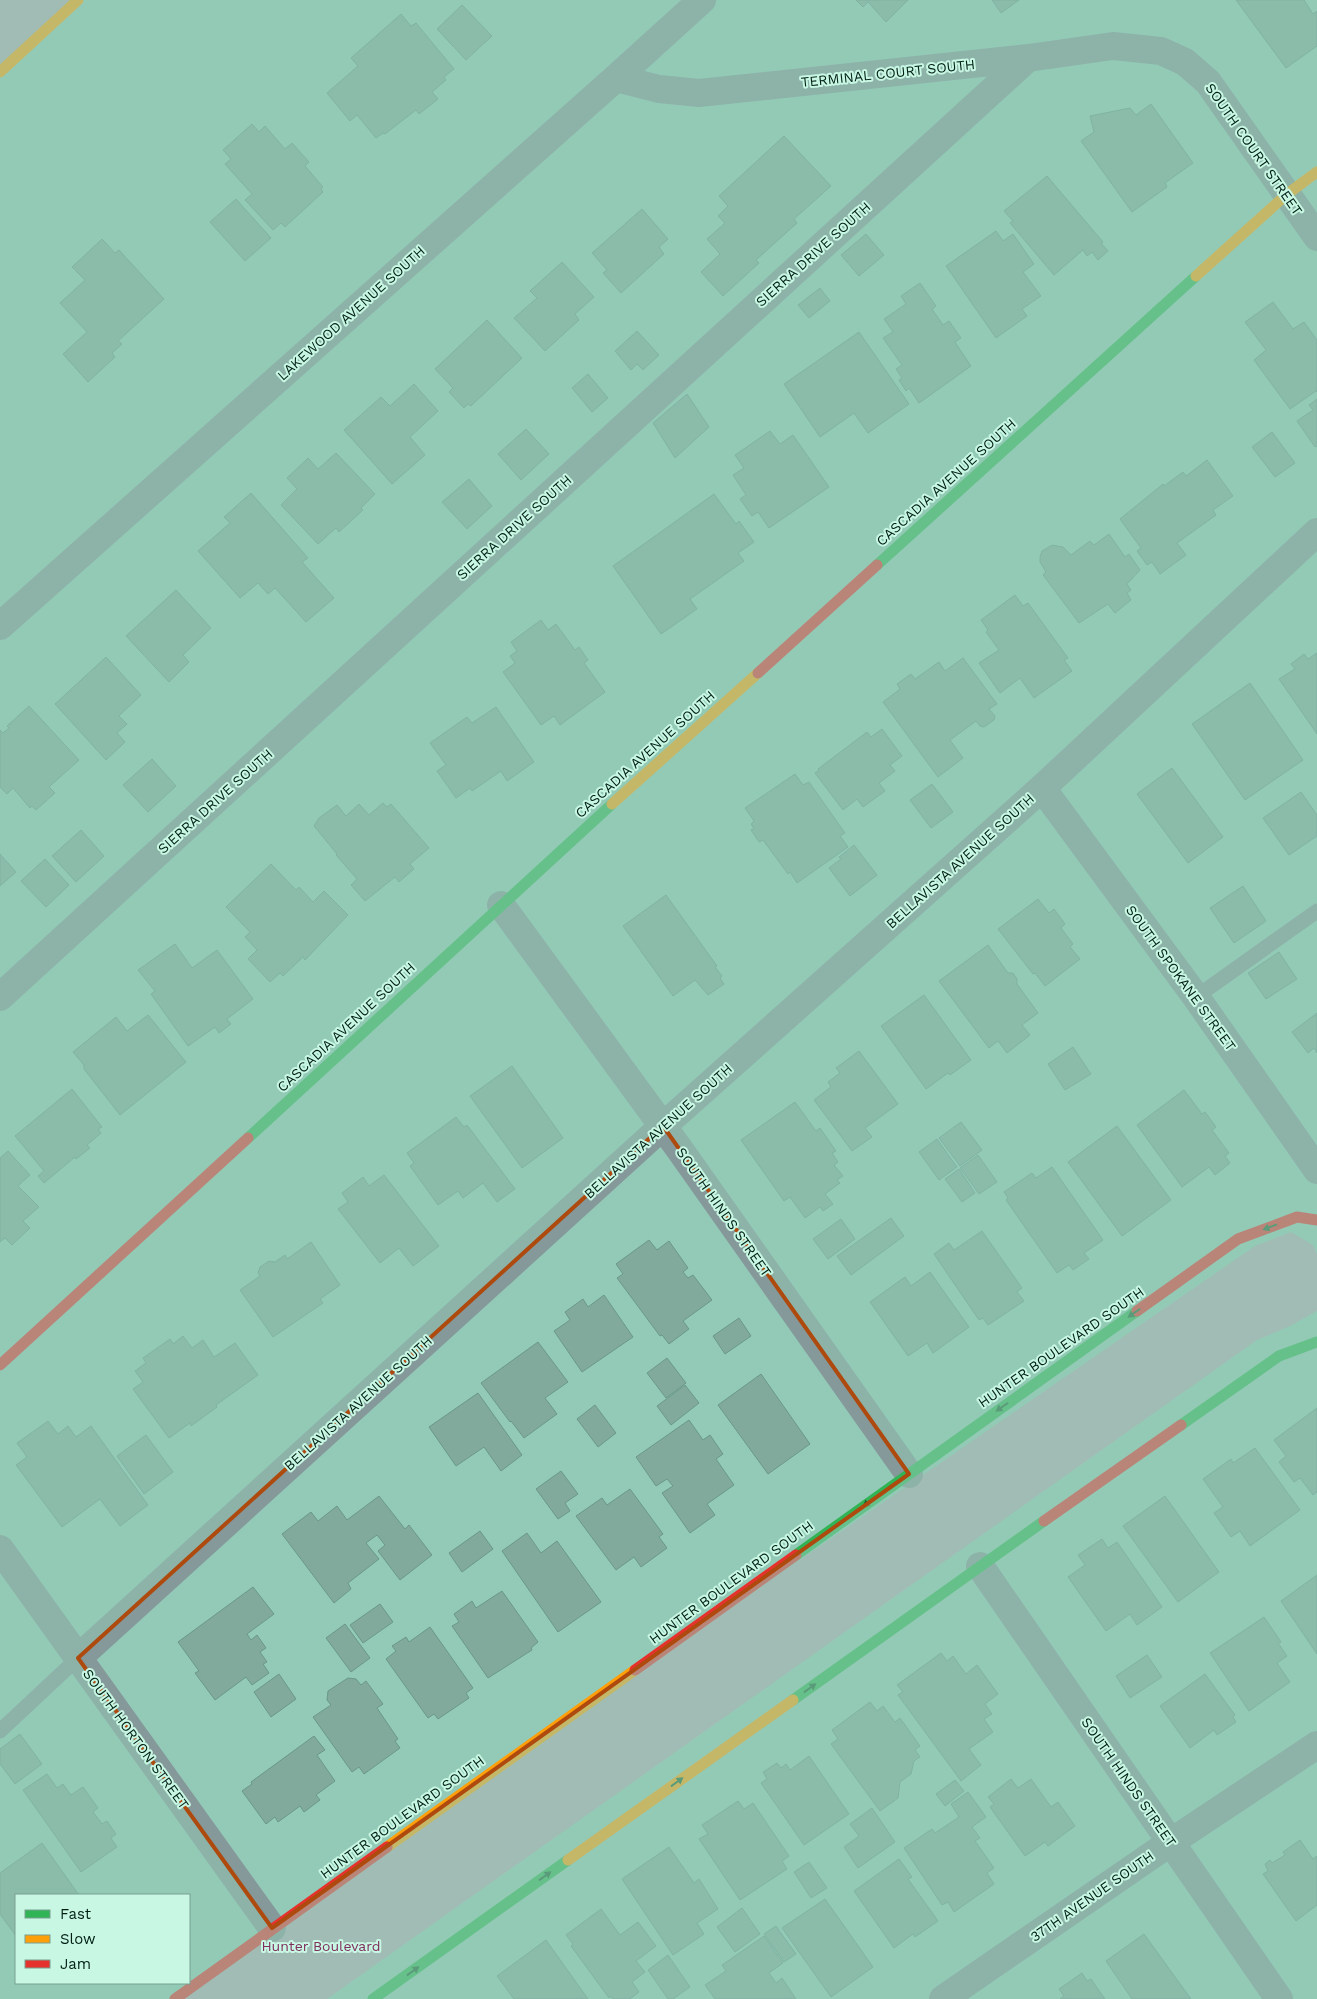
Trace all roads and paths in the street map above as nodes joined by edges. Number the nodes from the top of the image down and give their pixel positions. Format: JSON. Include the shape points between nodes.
{"nodes":[{"id":1,"x":78,"y":0,"type":"edge"},
{"id":2,"x":702,"y":0,"type":"edge"},
{"id":3,"x":1161,"y":51,"type":"joint"},
{"id":4,"x":1028,"y":58,"type":"junction"},
{"id":5,"x":0,"y":72,"type":"edge"},
{"id":6,"x":616,"y":78,"type":"junction"},
{"id":7,"x":1317,"y":172,"type":"edge"},
{"id":8,"x":1286,"y":194,"type":"junction"},
{"id":9,"x":1317,"y":237,"type":"edge"},
{"id":10,"x":1317,"y":532,"type":"edge"},
{"id":11,"x":0,"y":626,"type":"edge"},
{"id":12,"x":1042,"y":788,"type":"junction"},
{"id":13,"x":501,"y":904,"type":"junction"},
{"id":14,"x":1317,"y":911,"type":"edge"},
{"id":15,"x":0,"y":997,"type":"edge"},
{"id":16,"x":1196,"y":997,"type":"junction"},
{"id":17,"x":663,"y":1126,"type":"junction"},
{"id":18,"x":1317,"y":1170,"type":"edge"},
{"id":19,"x":1317,"y":1220,"type":"edge"},
{"id":20,"x":1317,"y":1342,"type":"edge"},
{"id":21,"x":0,"y":1365,"type":"edge"},
{"id":22,"x":909,"y":1474,"type":"junction"},
{"id":23,"x":0,"y":1549,"type":"edge"},
{"id":24,"x":980,"y":1566,"type":"junction"},
{"id":25,"x":78,"y":1658,"type":"junction"},
{"id":26,"x":0,"y":1730,"type":"edge"},
{"id":27,"x":1317,"y":1745,"type":"edge"},
{"id":28,"x":1171,"y":1842,"type":"junction"},
{"id":29,"x":272,"y":1928,"type":"junction"},
{"id":30,"x":175,"y":1999,"type":"edge"},
{"id":31,"x":373,"y":1999,"type":"edge"},
{"id":32,"x":943,"y":1999,"type":"edge"},
{"id":33,"x":1279,"y":1999,"type":"edge"}],
"edges":[{"from":1,"to":5,"type":"street"},
{"from":2,"to":6,"type":"street","name":"LAKEWOOD AVENUE SOUTH"},
{"from":3,"to":4,"type":"street","name":"TERMINAL COURT SOUTH","via":[[1113,46]]},
{"from":3,"to":8,"type":"street","name":"SOUTH COURT STREET","via":[[1184,62],[1208,82]]},
{"from":4,"to":6,"type":"street","name":"TERMINAL COURT SOUTH","via":[[699,93],[659,89]]},
{"from":4,"to":15,"type":"street","name":"SIERRA DRIVE SOUTH"},
{"from":6,"to":11,"type":"street","name":"LAKEWOOD AVENUE SOUTH"},
{"from":7,"to":8,"type":"street","name":"CASCADIA AVENUE SOUTH"},
{"from":8,"to":9,"type":"street","name":"SOUTH COURT STREET"},
{"from":8,"to":13,"type":"street","name":"CASCADIA AVENUE SOUTH"},
{"from":10,"to":12,"type":"street","name":"BELLAVISTA AVENUE SOUTH"},
{"from":12,"to":16,"type":"street","name":"SOUTH SPOKANE STREET"},
{"from":12,"to":17,"type":"street","name":"BELLAVISTA AVENUE SOUTH"},
{"from":13,"to":17,"type":"street","name":"SOUTH HINDS STREET"},
{"from":13,"to":21,"type":"street","name":"CASCADIA AVENUE SOUTH"},
{"from":14,"to":16,"type":"lane"},
{"from":16,"to":18,"type":"street","name":"SOUTH SPOKANE STREET"},
{"from":17,"to":22,"type":"street","name":"SOUTH HINDS STREET"},
{"from":17,"to":25,"type":"street","name":"BELLAVISTA AVENUE SOUTH"},
{"from":19,"to":22,"type":"street","name":"HUNTER BOULEVARD SOUTH","one_way":true,"via":[[1297,1217],[1238,1239]]},
{"from":20,"to":24,"type":"street","via":[[1279,1356]]},
{"from":22,"to":29,"type":"street","name":"HUNTER BOULEVARD SOUTH","one_way":true},
{"from":23,"to":25,"type":"street","name":"SOUTH HORTON STREET"},
{"from":24,"to":28,"type":"street","name":"SOUTH HINDS STREET"},
{"from":31,"to":24,"type":"street","one_way":true},
{"from":25,"to":26,"type":"lane","name":"BELLAVISTA AVENUE SOUTH"},
{"from":25,"to":29,"type":"street","name":"SOUTH HORTON STREET"},
{"from":27,"to":28,"type":"street","name":"37TH AVENUE SOUTH"},
{"from":28,"to":32,"type":"street","name":"37TH AVENUE SOUTH"},
{"from":28,"to":33,"type":"street","name":"SOUTH HINDS STREET"},
{"from":29,"to":30,"type":"street","name":"HUNTER BOULEVARD SOUTH"}]}
